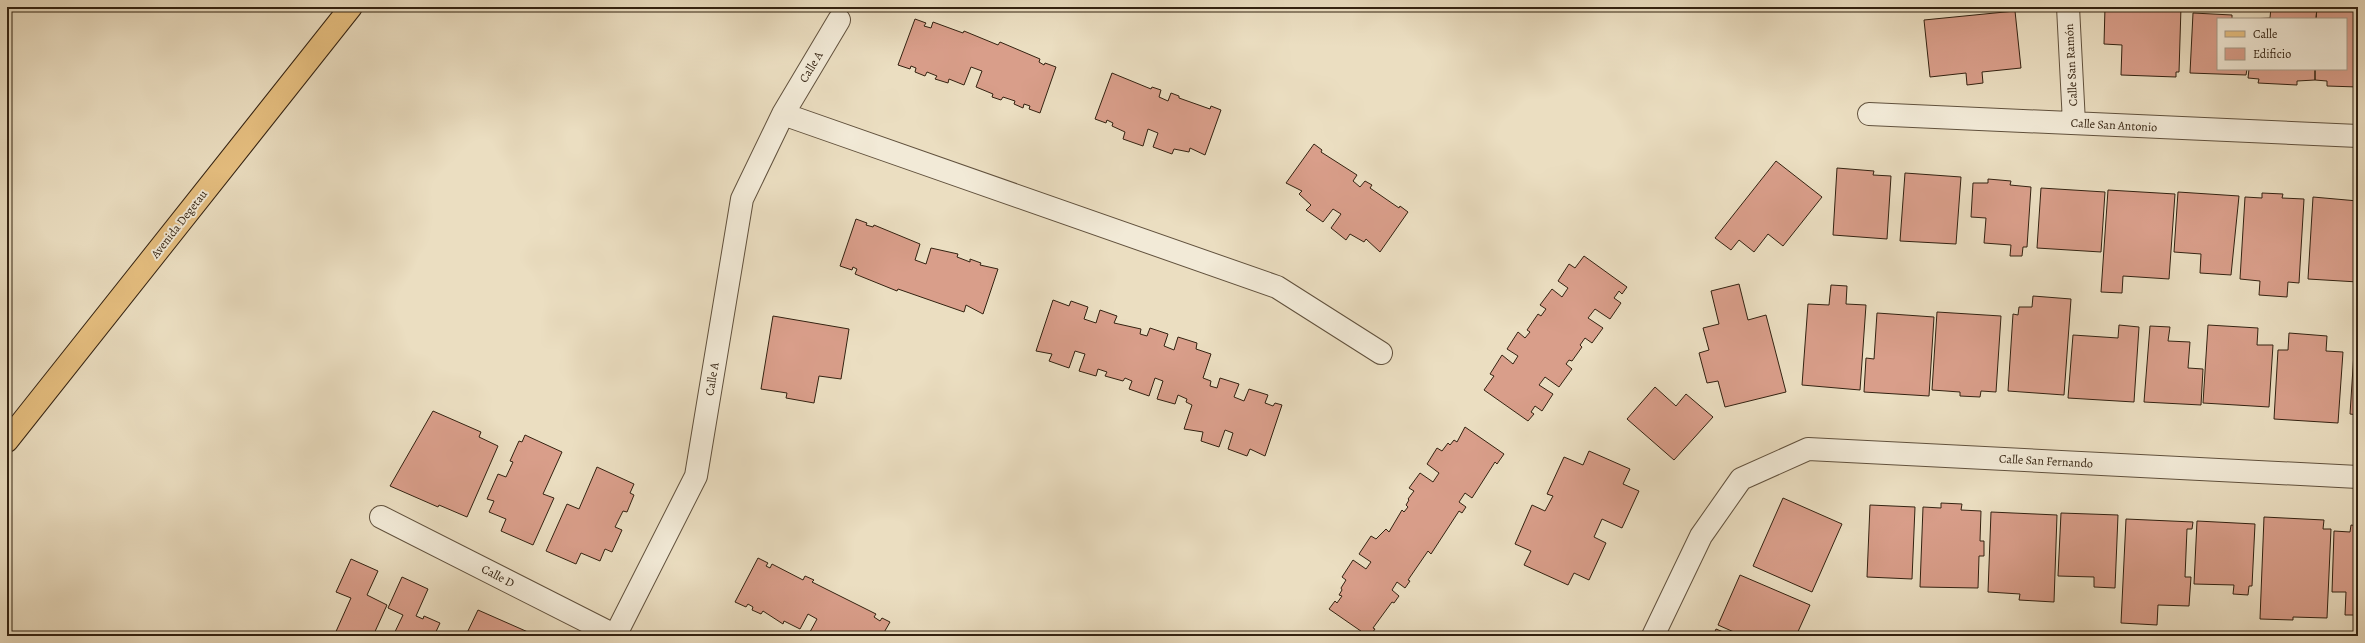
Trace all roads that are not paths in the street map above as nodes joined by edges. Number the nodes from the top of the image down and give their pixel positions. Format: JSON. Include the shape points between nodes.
{"nodes":[{"id":1,"x":351,"y":7,"type":"edge"},
{"id":2,"x":2068,"y":7,"type":"edge"},
{"id":3,"x":839,"y":20,"type":"dead end"},
{"id":4,"x":783,"y":114,"type":"junction"},
{"id":5,"x":1869,"y":114,"type":"dead end"},
{"id":6,"x":2074,"y":123,"type":"junction"},
{"id":7,"x":2358,"y":136,"type":"edge"},
{"id":8,"x":1381,"y":353,"type":"dead end"},
{"id":9,"x":7,"y":441,"type":"edge"},
{"id":10,"x":2358,"y":477,"type":"edge"},
{"id":11,"x":381,"y":517,"type":"dead end"},
{"id":12,"x":616,"y":636,"type":"edge"},
{"id":13,"x":1654,"y":636,"type":"edge"}],
"edges":[{"from":1,"to":9,"type":"main road","name":"Avenida Degetau"},
{"from":2,"to":6,"type":"street","name":"Calle San Ramón"},
{"from":3,"to":4,"type":"street","name":"Calle A"},
{"from":4,"to":8,"type":"street","via":[[1277,287]]},
{"from":4,"to":12,"type":"street","name":"Calle A","via":[[742,199],[696,476]]},
{"from":5,"to":6,"type":"street","name":"Calle San Antonio"},
{"from":6,"to":7,"type":"street","name":"Calle San Antonio"},
{"from":10,"to":13,"type":"street","name":"Calle San Fernando","via":[[1808,449],[1742,479],[1701,536]]},
{"from":11,"to":12,"type":"street","name":"Calle D"}]}
